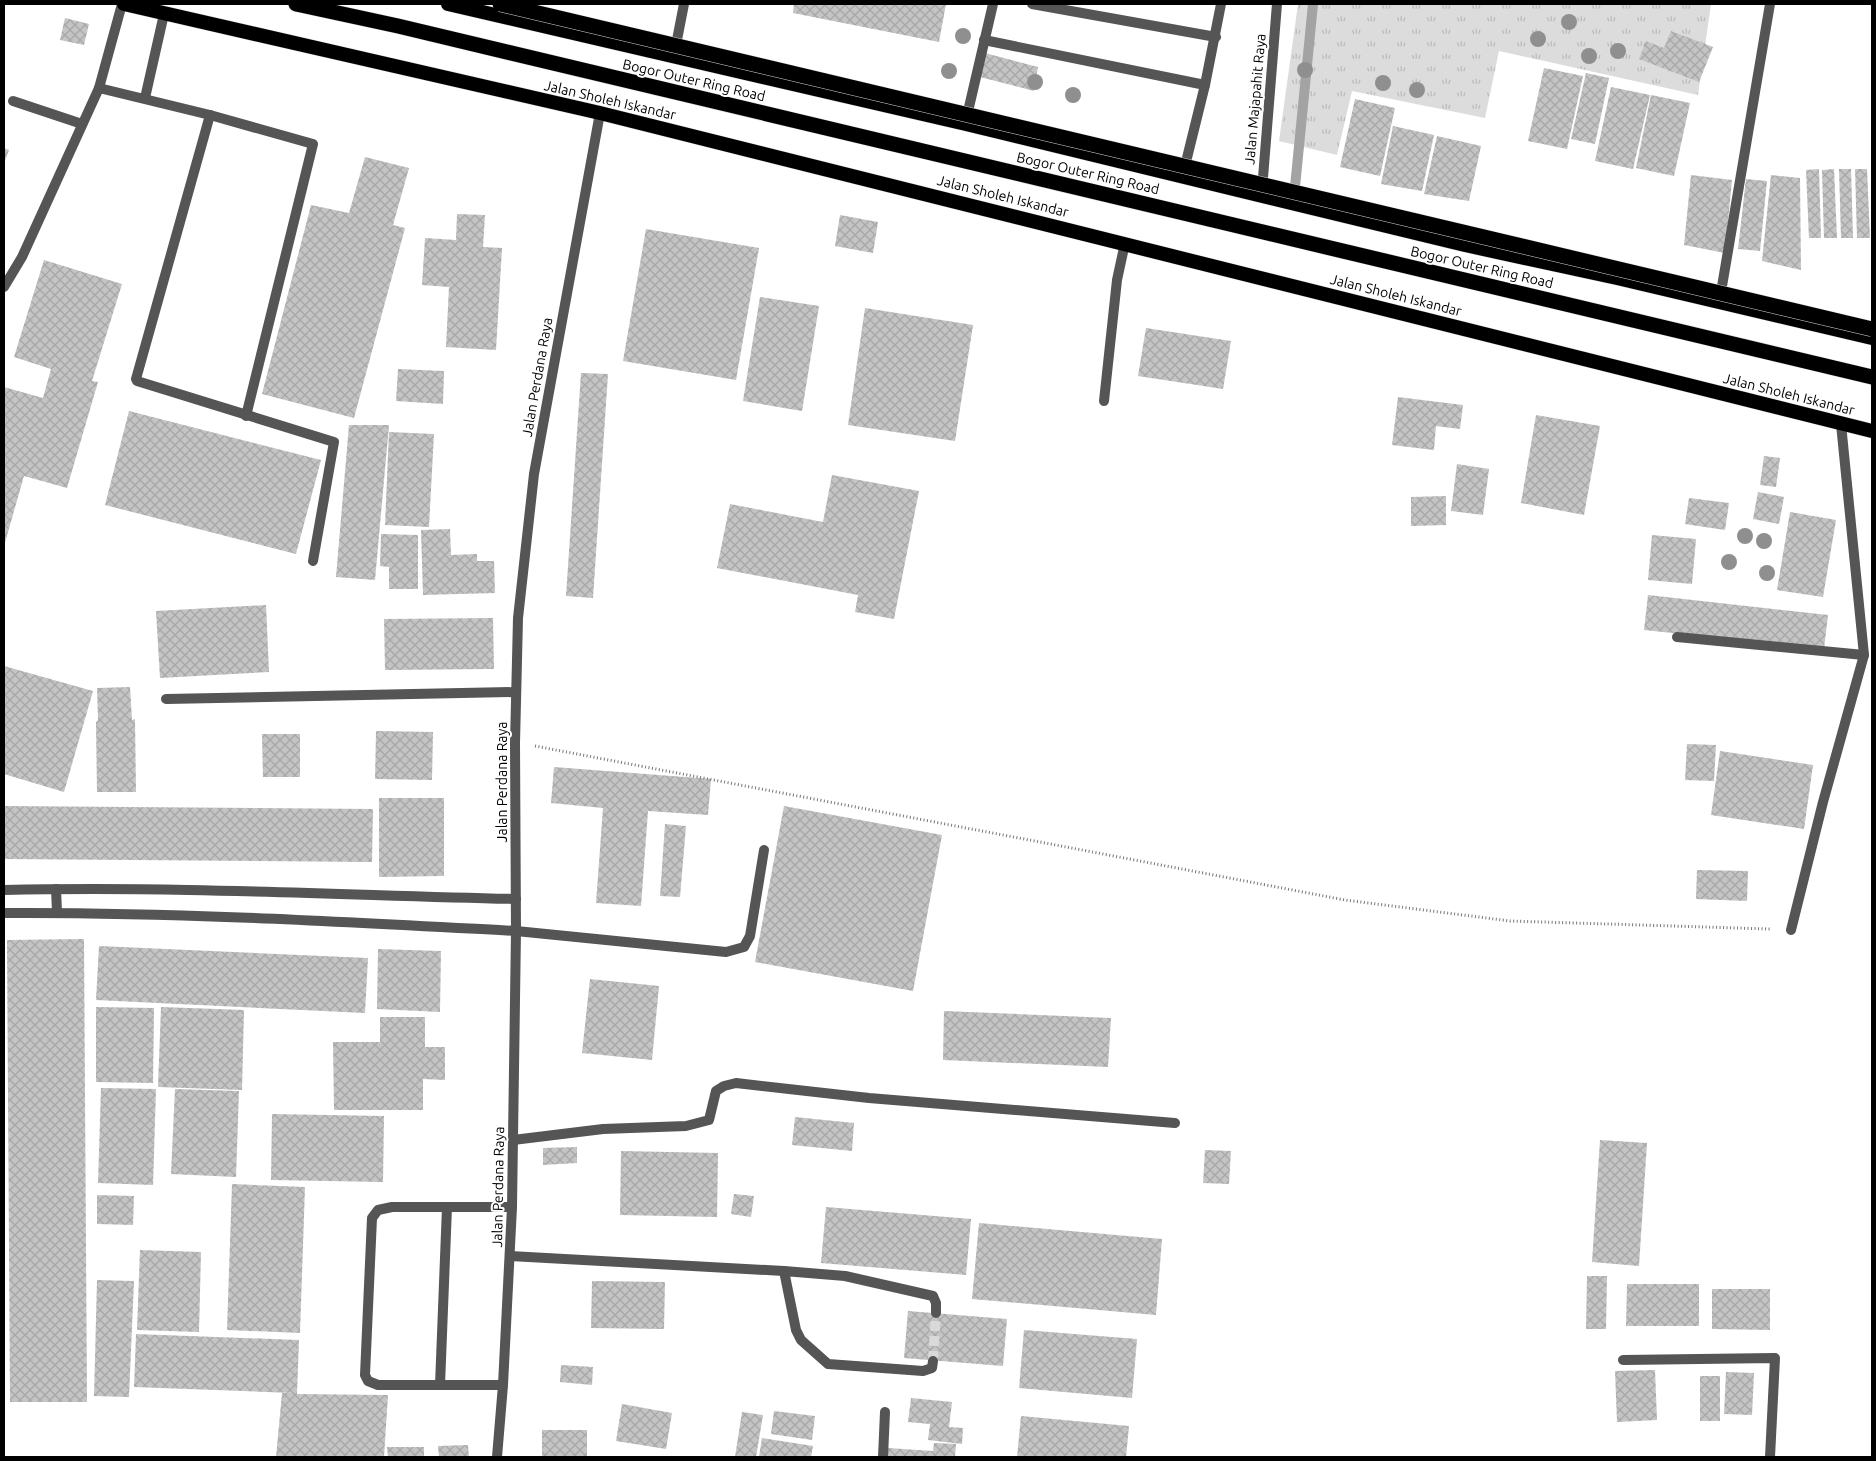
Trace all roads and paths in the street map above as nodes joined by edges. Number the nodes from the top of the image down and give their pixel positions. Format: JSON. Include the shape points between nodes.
{"nodes":[{"id":1,"x":123,"y":4,"type":"edge"},
{"id":2,"x":296,"y":4,"type":"edge"},
{"id":3,"x":448,"y":4,"type":"edge"},
{"id":4,"x":500,"y":4,"type":"edge"},
{"id":5,"x":684,"y":4,"type":"edge"},
{"id":6,"x":993,"y":4,"type":"edge"},
{"id":7,"x":1032,"y":4,"type":"edge"},
{"id":8,"x":1221,"y":4,"type":"edge"},
{"id":9,"x":1277,"y":4,"type":"edge"},
{"id":10,"x":1770,"y":4,"type":"edge"},
{"id":11,"x":164,"y":14,"type":"junction"},
{"id":12,"x":1216,"y":37,"type":"junction"},
{"id":13,"x":984,"y":40,"type":"junction"},
{"id":14,"x":674,"y":56,"type":"junction"},
{"id":15,"x":1205,"y":85,"type":"junction"},
{"id":16,"x":99,"y":88,"type":"junction"},
{"id":17,"x":145,"y":98,"type":"junction"},
{"id":18,"x":13,"y":101,"type":"dead end"},
{"id":19,"x":600,"y":113,"type":"junction"},
{"id":20,"x":210,"y":115,"type":"junction"},
{"id":21,"x":82,"y":124,"type":"junction"},
{"id":22,"x":966,"y":124,"type":"junction"},
{"id":23,"x":1182,"y":176,"type":"junction"},
{"id":24,"x":1262,"y":196,"type":"junction"},
{"id":25,"x":1125,"y":243,"type":"junction"},
{"id":26,"x":4,"y":287,"type":"edge"},
{"id":27,"x":1720,"y":302,"type":"junction"},
{"id":28,"x":1872,"y":329,"type":"edge"},
{"id":29,"x":1872,"y":338,"type":"edge"},
{"id":30,"x":1872,"y":377,"type":"edge"},
{"id":31,"x":1104,"y":401,"type":"dead end"},
{"id":32,"x":246,"y":416,"type":"junction"},
{"id":33,"x":1841,"y":424,"type":"junction"},
{"id":34,"x":1872,"y":431,"type":"edge"},
{"id":35,"x":313,"y":561,"type":"dead end"},
{"id":36,"x":1677,"y":637,"type":"dead end"},
{"id":37,"x":1864,"y":655,"type":"junction"},
{"id":38,"x":516,"y":692,"type":"junction"},
{"id":39,"x":166,"y":699,"type":"dead end"},
{"id":40,"x":515,"y":743,"type":"junction"},
{"id":41,"x":764,"y":850,"type":"dead end"},
{"id":42,"x":56,"y":889,"type":"junction"},
{"id":43,"x":4,"y":890,"type":"edge"},
{"id":44,"x":516,"y":899,"type":"junction"},
{"id":45,"x":4,"y":912,"type":"edge"},
{"id":46,"x":57,"y":912,"type":"junction"},
{"id":47,"x":1791,"y":930,"type":"joint"},
{"id":48,"x":516,"y":931,"type":"junction"},
{"id":49,"x":1175,"y":1123,"type":"dead end"},
{"id":50,"x":512,"y":1140,"type":"junction"},
{"id":51,"x":447,"y":1207,"type":"junction"},
{"id":52,"x":512,"y":1207,"type":"junction"},
{"id":53,"x":510,"y":1256,"type":"junction"},
{"id":54,"x":784,"y":1271,"type":"junction"},
{"id":55,"x":936,"y":1313,"type":"tunnel mouth"},
{"id":56,"x":1622,"y":1360,"type":"dead end"},
{"id":57,"x":932,"y":1361,"type":"dead end"},
{"id":58,"x":440,"y":1385,"type":"junction"},
{"id":59,"x":503,"y":1385,"type":"junction"},
{"id":60,"x":885,"y":1412,"type":"dead end"},
{"id":61,"x":497,"y":1457,"type":"edge"},
{"id":62,"x":883,"y":1457,"type":"edge"},
{"id":63,"x":1770,"y":1457,"type":"edge"}],
"edges":[{"from":1,"to":11,"type":"highway","name":"Jalan Sholeh Iskandar"},
{"from":1,"to":16,"type":"street"},
{"from":2,"to":30,"type":"highway","name":"Bogor Outer Ring Road"},
{"from":3,"to":14,"type":"highway"},
{"from":4,"to":28,"type":"highway","name":"Bogor Outer Ring Road","bridge":true},
{"from":5,"to":14,"type":"street"},
{"from":6,"to":13,"type":"street"},
{"from":7,"to":12,"type":"street"},
{"from":8,"to":12,"type":"street"},
{"from":9,"to":24,"type":"street","name":"Jalan Majapahit Raya"},
{"from":10,"to":27,"type":"street"},
{"from":11,"to":17,"type":"street"},
{"from":11,"to":19,"type":"highway","name":"Jalan Sholeh Iskandar"},
{"from":12,"to":15,"type":"street"},
{"from":13,"to":15,"type":"street"},
{"from":13,"to":22,"type":"street"},
{"from":14,"to":22,"type":"highway"},
{"from":15,"to":23,"type":"street"},
{"from":16,"to":17,"type":"street"},
{"from":16,"to":21,"type":"street"},
{"from":17,"to":20,"type":"street"},
{"from":18,"to":21,"type":"street"},
{"from":19,"to":25,"type":"highway","name":"Jalan Sholeh Iskandar"},
{"from":19,"to":38,"type":"street","name":"Jalan Perdana Raya","via":[[534,474],[518,618]]},
{"from":20,"to":32,"type":"street","via":[[312,144]]},
{"from":20,"to":32,"type":"street","via":[[136,379]]},
{"from":21,"to":26,"type":"street","via":[[22,257]]},
{"from":22,"to":23,"type":"highway"},
{"from":23,"to":24,"type":"highway"},
{"from":24,"to":27,"type":"highway"},
{"from":25,"to":31,"type":"street","via":[[1117,280]]},
{"from":25,"to":33,"type":"highway","name":"Jalan Sholeh Iskandar"},
{"from":27,"to":29,"type":"highway"},
{"from":32,"to":35,"type":"street","via":[[334,442]]},
{"from":33,"to":34,"type":"highway","name":"Jalan Sholeh Iskandar"},
{"from":33,"to":37,"type":"street"},
{"from":36,"to":37,"type":"street"},
{"from":37,"to":47,"type":"street"},
{"from":38,"to":39,"type":"street"},
{"from":38,"to":40,"type":"street","name":"Jalan Perdana Raya"},
{"from":40,"to":44,"type":"street","name":"Jalan Perdana Raya"},
{"from":40,"to":47,"type":"path","via":[[1345,900],[1510,920]]},
{"from":41,"to":48,"type":"street","via":[[750,936],[744,947],[735,951]]},
{"from":42,"to":43,"type":"street"},
{"from":42,"to":44,"type":"street"},
{"from":42,"to":46,"type":"street"},
{"from":44,"to":48,"type":"street","name":"Jalan Perdana Raya"},
{"from":45,"to":46,"type":"street"},
{"from":46,"to":48,"type":"street","via":[[333,920]]},
{"from":48,"to":50,"type":"street","name":"Jalan Perdana Raya"},
{"from":49,"to":50,"type":"street","via":[[869,1098],[736,1083],[716,1091],[709,1120],[686,1126],[603,1129]]},
{"from":50,"to":52,"type":"street","name":"Jalan Perdana Raya"},
{"from":51,"to":52,"type":"street"},
{"from":51,"to":58,"type":"street"},
{"from":51,"to":58,"type":"street","via":[[392,1207],[378,1210],[372,1218],[365,1376],[368,1381],[378,1384]]},
{"from":52,"to":53,"type":"street","name":"Jalan Perdana Raya"},
{"from":53,"to":54,"type":"street"},
{"from":53,"to":59,"type":"street","name":"Jalan Perdana Raya"},
{"from":54,"to":55,"type":"street","via":[[845,1276],[933,1296]]},
{"from":54,"to":57,"type":"street","via":[[796,1330],[801,1340],[828,1364],[923,1371],[932,1368]]},
{"from":56,"to":63,"type":"street","via":[[1774,1358]]},
{"from":58,"to":59,"type":"street"},
{"from":59,"to":61,"type":"street","name":"Jalan Perdana Raya"},
{"from":60,"to":62,"type":"street"}]}
